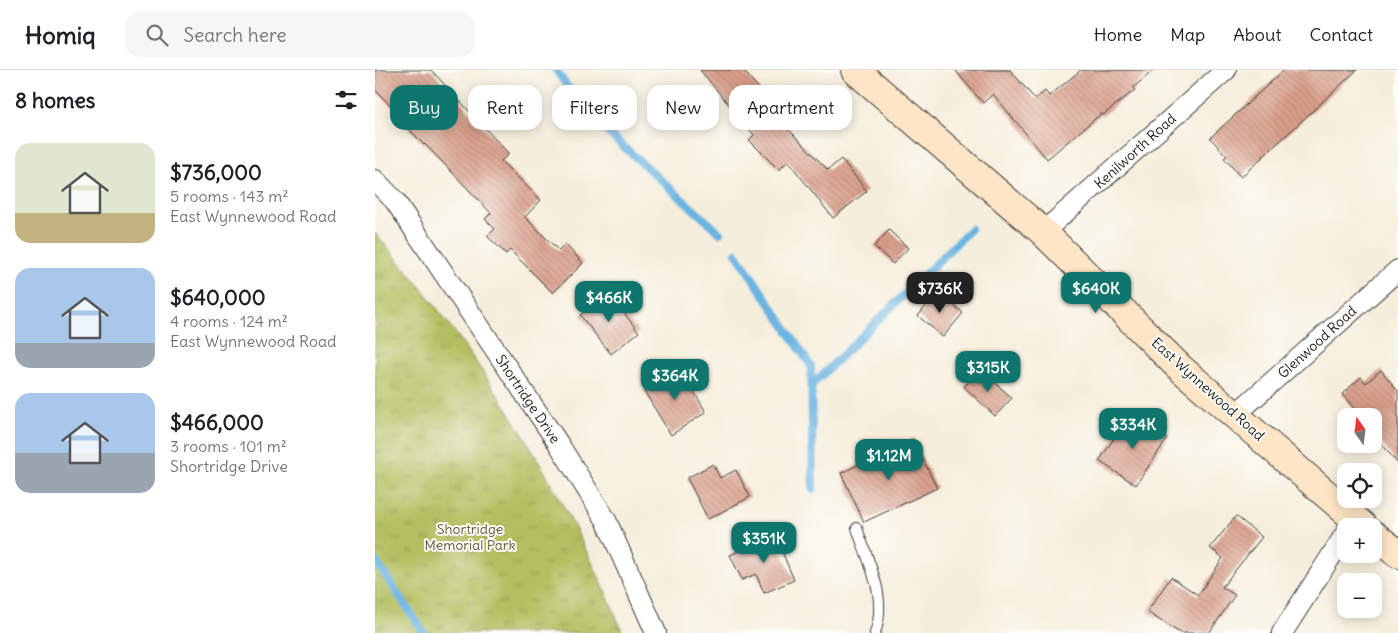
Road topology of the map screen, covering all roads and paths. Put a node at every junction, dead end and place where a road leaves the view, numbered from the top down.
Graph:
1 (1226, 70) edge
2 (866, 73) edge
3 (375, 180) edge
4 (1043, 232) junction
5 (1398, 270) edge
6 (1236, 414) junction
7 (1346, 518) edge
8 (857, 528) dead end
9 (1382, 544) edge
10 (1398, 554) edge
11 (1337, 556) edge
12 (656, 633) edge
13 (875, 633) edge
14 (1282, 633) edge

1 - 4 street, Kenilworth Road
2 - 4 street, East Wynnewood Road
3 - 12 street, Shortridge Drive
4 - 6 street, East Wynnewood Road
5 - 6 street, Glenwood Road
6 - 7 street, East Wynnewood Road
8 - 13 lane
9 - 10 street, East Wynnewood Road
11 - 14 street

